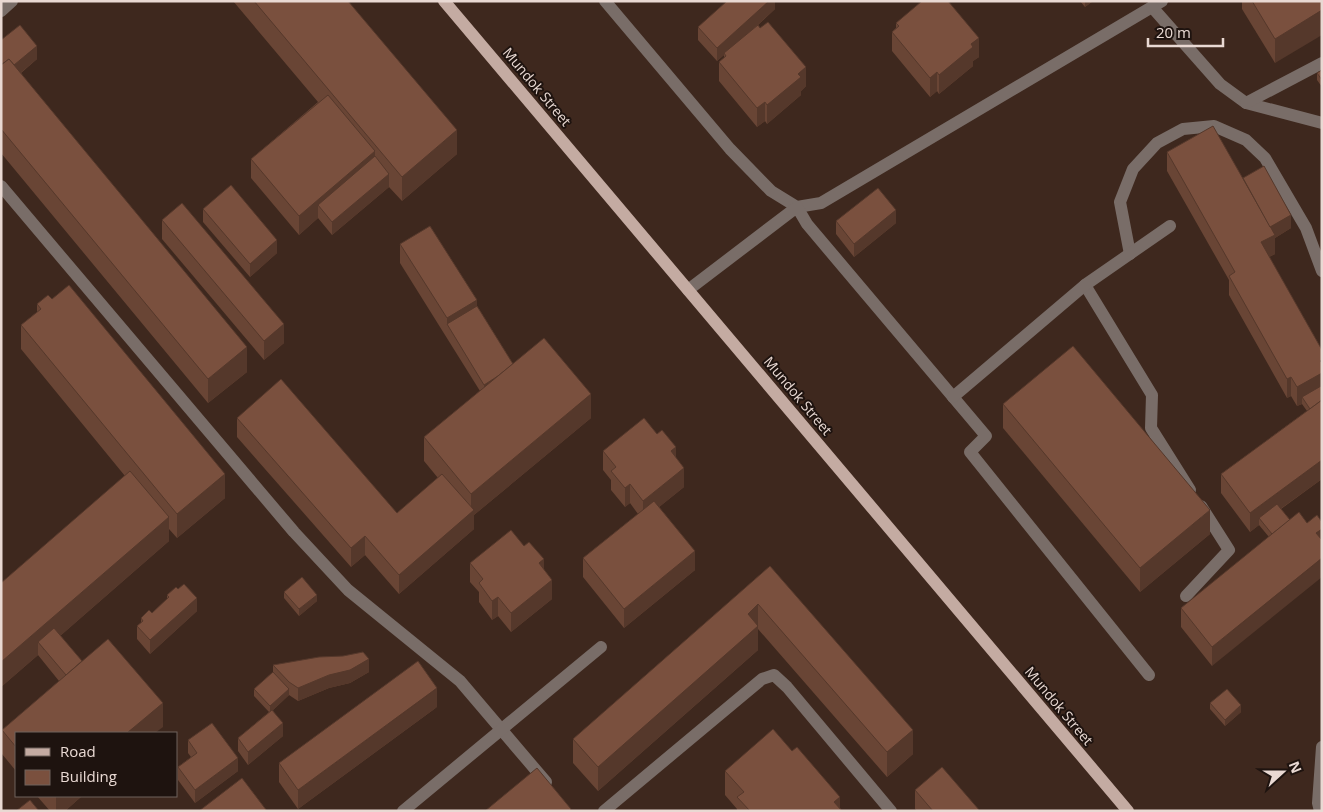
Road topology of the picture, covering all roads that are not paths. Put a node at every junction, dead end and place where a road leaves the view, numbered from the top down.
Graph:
1 (12, 1) edge
2 (444, 1) edge
3 (605, 1) edge
4 (1157, 4) edge
5 (1, 11) edge
6 (1322, 63) edge
7 (1246, 103) junction
8 (1322, 123) edge
9 (1, 186) edge
10 (797, 207) junction
11 (1170, 226) dead end
12 (1130, 254) junction
13 (1322, 271) edge
14 (1085, 285) junction
15 (688, 290) junction
16 (954, 397) junction
17 (1186, 596) dead end
18 (601, 647) dead end
19 (1148, 675) dead end
20 (501, 730) junction
21 (1322, 747) edge
22 (552, 789) edge
23 (402, 811) edge
24 (604, 811) edge
25 (890, 811) edge
26 (1128, 811) edge
27 (1320, 811) edge

1 - 5 street
2 - 15 main road, Mundok Street
3 - 10 street
4 - 7 street
4 - 10 street
6 - 7 street
7 - 8 street
9 - 20 street
10 - 15 street
10 - 16 street
11 - 12 street
12 - 13 street
12 - 14 street
14 - 16 street
14 - 17 street
15 - 26 main road, Mundok Street
16 - 19 street
18 - 20 street
20 - 22 street
20 - 23 street
21 - 27 street
24 - 25 street

